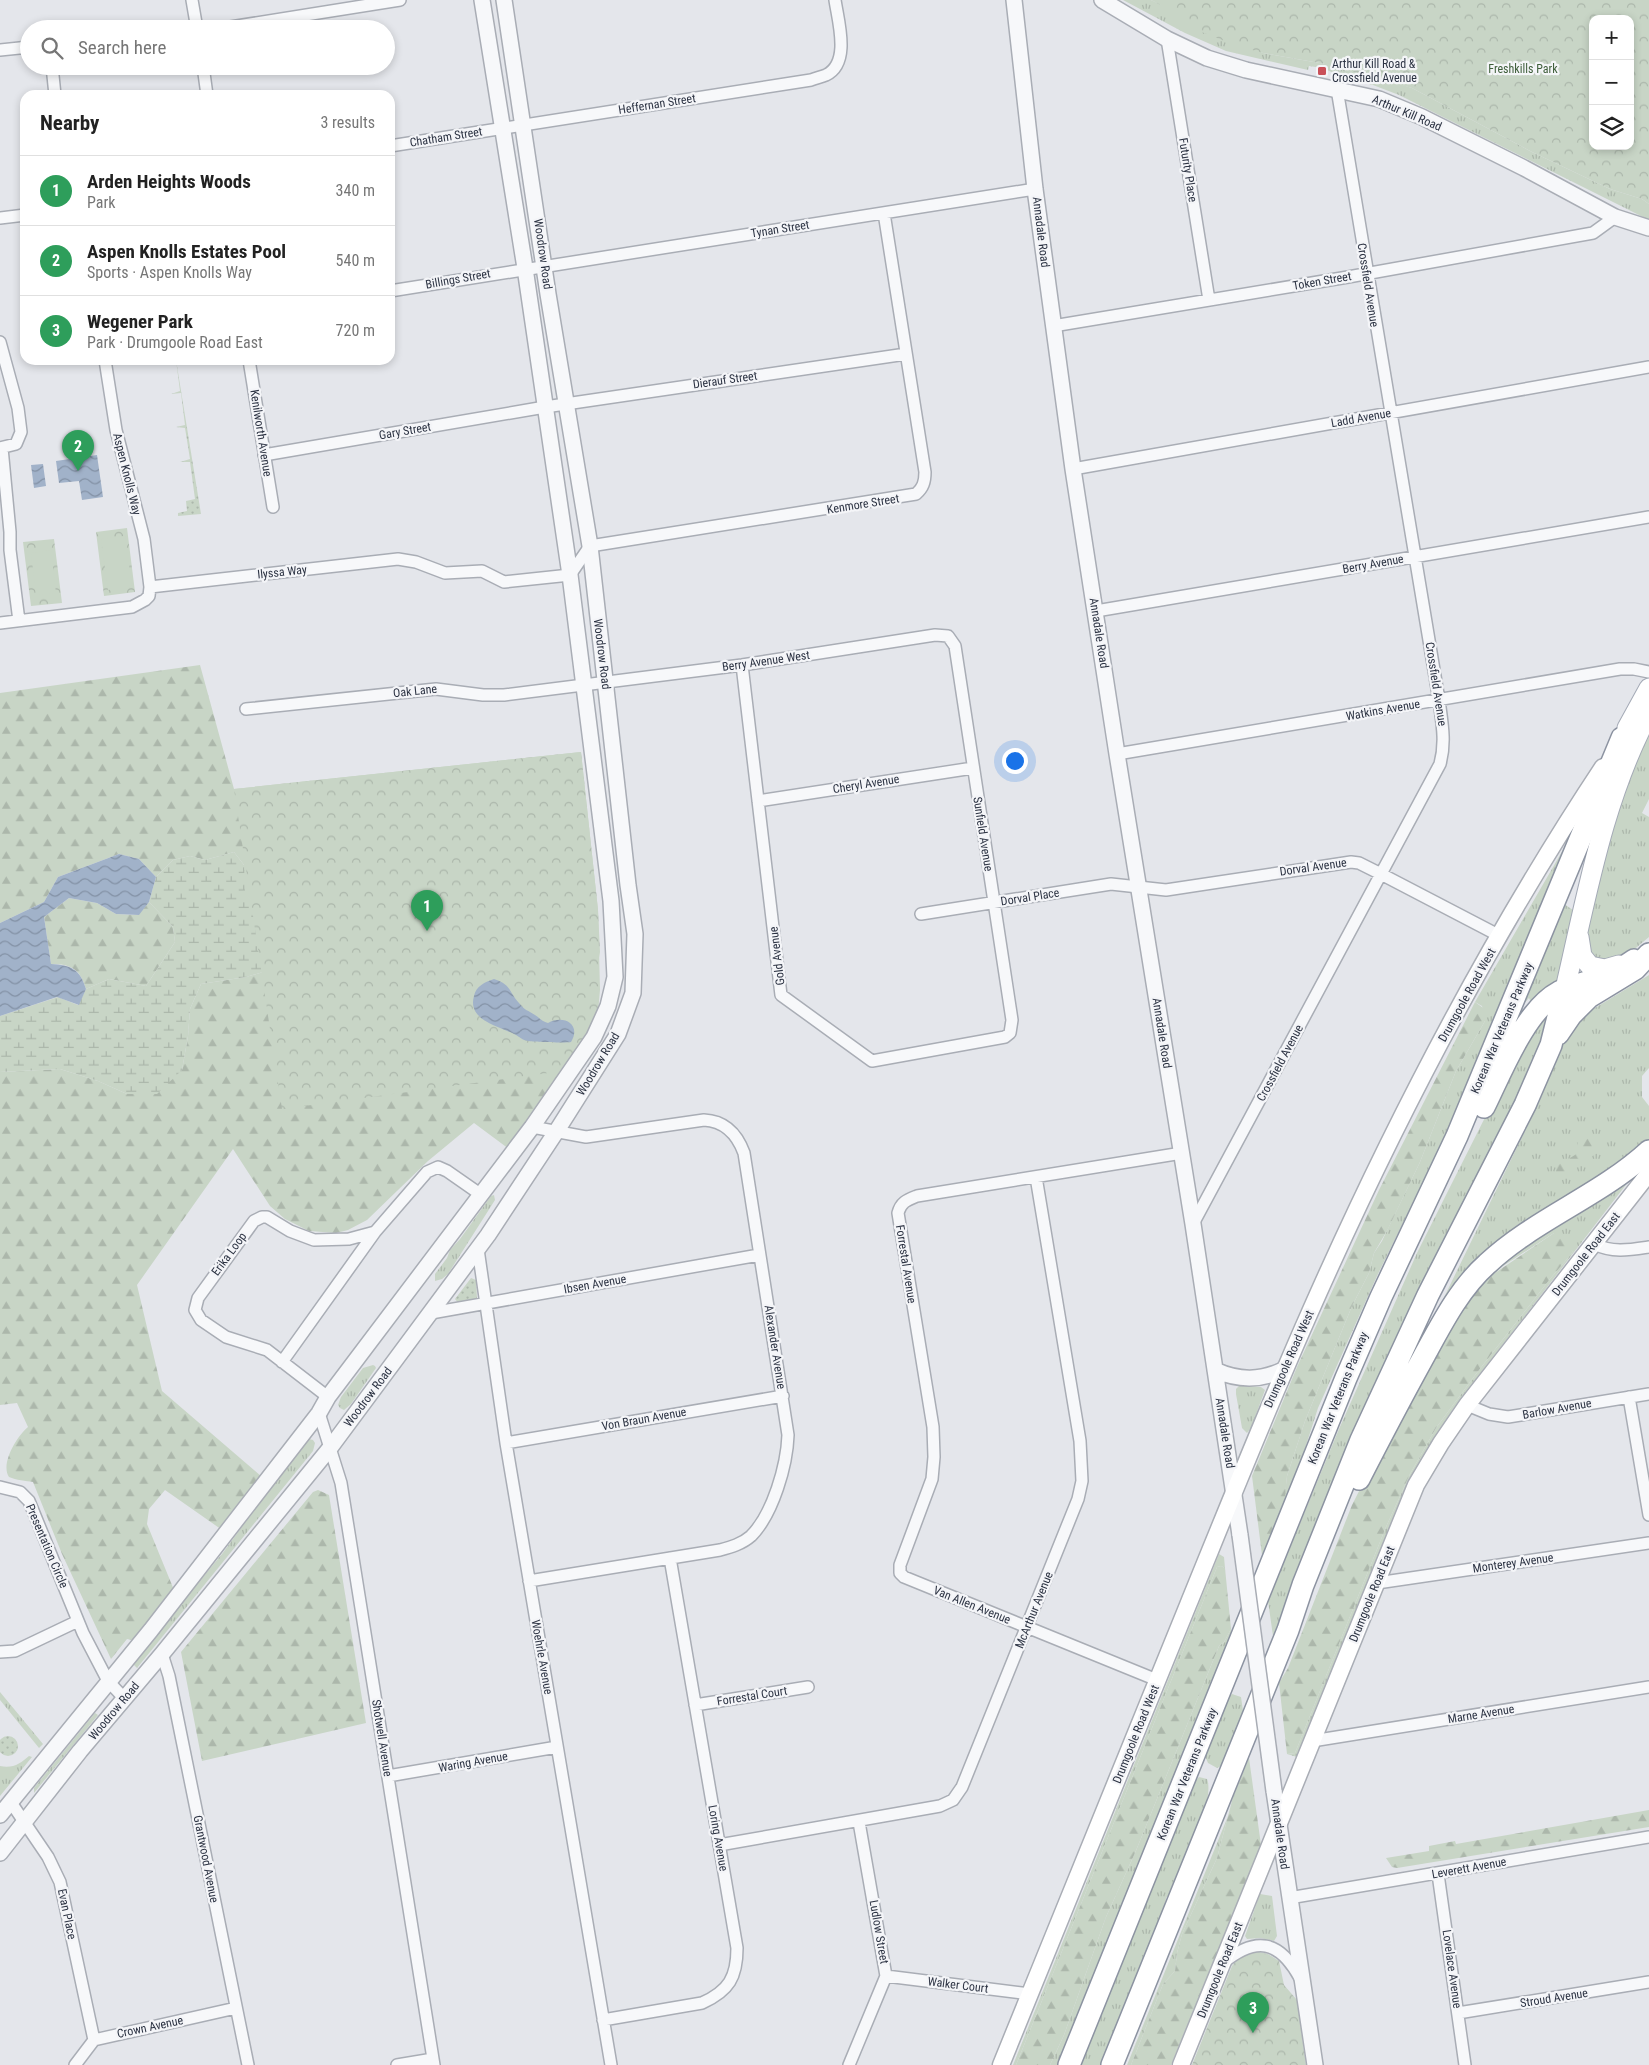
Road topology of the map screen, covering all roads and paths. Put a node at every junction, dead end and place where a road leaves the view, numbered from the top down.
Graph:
1 (192, 0) edge
2 (400, 0) edge
3 (482, 0) edge
4 (504, 0) edge
5 (835, 0) edge
6 (1014, 0) edge
7 (1102, 0) edge
8 (195, 20) edge
9 (274, 20) edge
10 (1167, 39) junction
11 (20, 48) edge
12 (0, 50) edge
13 (53, 75) edge
14 (204, 75) edge
15 (54, 90) edge
16 (206, 90) edge
17 (1337, 90) junction
18 (523, 125) junction
19 (502, 128) junction
20 (395, 145) edge
21 (1035, 189) junction
22 (884, 214) junction
23 (20, 216) edge
24 (0, 218) edge
25 (1615, 218) junction
26 (1649, 228) edge
27 (545, 265) junction
28 (525, 268) junction
29 (1366, 274) junction
30 (395, 290) edge
31 (1209, 300) junction
32 (1053, 326) junction
33 (0, 342) edge
34 (906, 354) junction
35 (106, 365) edge
36 (250, 365) edge
37 (1649, 367) edge
38 (566, 403) junction
39 (545, 406) junction
40 (1390, 413) junction
41 (1, 448) edge
42 (264, 455) junction
43 (1073, 469) junction
44 (273, 506) dead end
45 (1649, 517) edge
46 (590, 546) junction
47 (1414, 557) junction
48 (570, 575) junction
49 (150, 587) junction
50 (1096, 611) junction
51 (20, 621) junction
52 (0, 623) edge
53 (948, 636) joint
54 (742, 665) junction
55 (1649, 672) edge
56 (606, 683) junction
57 (584, 686) junction
58 (1649, 688) edge
59 (1439, 700) junction
60 (246, 709) dead end
61 (1649, 713) edge
62 (1622, 738) junction
63 (1117, 754) junction
64 (973, 768) junction
65 (758, 801) junction
66 (1382, 874) junction
67 (1139, 887) junction
68 (994, 903) junction
69 (921, 914) dead end
70 (1578, 934) junction
71 (1500, 936) junction
72 (1644, 955) edge
73 (1565, 989) junction
74 (1010, 1033) joint
75 (1551, 1045) junction
76 (532, 1127) junction
77 (556, 1132) junction
78 (1649, 1151) edge
79 (1182, 1153) junction
80 (1649, 1173) edge
81 (1036, 1177) junction
82 (480, 1194) junction
83 (1193, 1224) junction
84 (375, 1232) junction
85 (1594, 1244) junction
86 (1649, 1247) edge
87 (478, 1249) junction
88 (760, 1255) junction
89 (1400, 1255) junction
90 (487, 1303) junction
91 (431, 1313) junction
92 (282, 1362) junction
93 (1285, 1369) junction
94 (1215, 1370) junction
95 (1649, 1394) edge
96 (783, 1396) junction
97 (328, 1397) junction
98 (1629, 1397) junction
99 (1467, 1405) junction
100 (319, 1413) junction
101 (506, 1443) junction
102 (330, 1448) junction
103 (0, 1487) edge
104 (1234, 1492) junction
105 (1649, 1515) edge
106 (1649, 1543) edge
107 (670, 1558) junction
108 (900, 1573) joint
109 (529, 1581) junction
110 (1377, 1583) junction
111 (78, 1621) junction
112 (1028, 1628) junction
113 (1288, 1630) junction
114 (0, 1652) edge
115 (162, 1654) junction
116 (1157, 1680) junction
117 (108, 1681) junction
118 (808, 1687) dead end
119 (1649, 1687) edge
120 (124, 1698) junction
121 (695, 1705) junction
122 (1312, 1740) junction
123 (557, 1747) junction
124 (388, 1776) junction
125 (10, 1801) junction
126 (0, 1815) edge
127 (25, 1822) junction
128 (859, 1822) junction
129 (1279, 1823) junction
130 (1649, 1836) edge
131 (719, 1845) junction
132 (0, 1853) edge
133 (1438, 1874) junction
134 (1289, 1898) junction
135 (1222, 1964) junction
136 (886, 1976) junction
137 (1649, 1982) edge
138 (1304, 1984) junction
139 (1030, 1994) junction
140 (236, 2008) junction
141 (1458, 2013) junction
142 (603, 2020) junction
143 (94, 2040) junction
144 (433, 2062) edge
145 (75, 2065) edge
146 (248, 2065) edge
147 (397, 2065) edge
148 (611, 2065) edge
149 (849, 2065) edge
150 (1001, 2065) edge
151 (1070, 2065) edge
152 (1112, 2065) edge
153 (1181, 2065) edge
154 (1316, 2065) edge
155 (1465, 2065) edge

1 - 8 street
2 - 9 street
3 - 19 street, Woodrow Road
4 - 18 street, Woodrow Road
5 - 18 street, Heffernan Street
6 - 21 street, Annadale Road
7 - 10 street, Arthur Kill Road
10 - 17 street, Arthur Kill Road
10 - 31 street, Futurity Place
11 - 12 street
13 - 15 street
14 - 16 street
17 - 25 street, Arthur Kill Road
17 - 29 street, Crossfield Avenue
18 - 19 street, Heffernan Street
18 - 27 street, Woodrow Road
19 - 20 street, Chatham Street
19 - 28 street, Woodrow Road
21 - 22 street, Tynan Street
21 - 32 street, Annadale Road
22 - 27 street, Tynan Street
22 - 34 street, Kenmore Street
23 - 24 street
25 - 26 street, Arthur Kill Road
25 - 29 street, Token Street
27 - 28 street, Tynan Street
27 - 38 street, Woodrow Road
28 - 30 street, Billings Street
28 - 39 street, Woodrow Road
29 - 31 street, Token Street
29 - 40 street, Crossfield Avenue
31 - 32 street, Token Street
32 - 43 street, Annadale Road
33 - 41 street
34 - 38 street, Dierauf Street
34 - 46 street, Kenmore Street
35 - 49 street, Aspen Knolls Way
36 - 42 street, Kenilworth Avenue
37 - 40 street, Ladd Avenue
38 - 39 street, Dierauf Street
38 - 46 street, Woodrow Road
39 - 42 street, Gary Street
39 - 48 street, Woodrow Road
40 - 43 street, Ladd Avenue
40 - 47 street, Crossfield Avenue
41 - 51 street
42 - 44 street, Kenilworth Avenue
43 - 50 street, Annadale Road
45 - 47 street, Berry Avenue
46 - 48 street
46 - 56 street, Woodrow Road
47 - 50 street, Berry Avenue
47 - 59 street, Crossfield Avenue
48 - 49 street, Ilyssa Way
48 - 57 street, Woodrow Road
49 - 51 street
50 - 63 street, Annadale Road
51 - 52 street
53 - 54 street, Berry Avenue West
53 - 64 street, Sunfield Avenue
54 - 56 street, Berry Avenue West
54 - 65 street, Gold Avenue
55 - 59 street, Watkins Avenue
56 - 57 street, Berry Avenue West
56 - 77 street, Woodrow Road
57 - 60 street, Oak Lane
57 - 76 street, Woodrow Road
58 - 62 main road, Drumgoole Road West
59 - 63 street, Watkins Avenue
59 - 66 street, Crossfield Avenue
61 - 70 main road
62 - 71 main road, Drumgoole Road West
62 - 89 highway, Korean War Veterans Parkway
63 - 67 street, Annadale Road
64 - 65 street, Cheryl Avenue
64 - 68 street, Sunfield Avenue
65 - 74 street, Gold Avenue
66 - 67 street, Dorval Avenue
66 - 71 street, Dorval Avenue
66 - 83 street, Crossfield Avenue
67 - 68 street, Dorval Place
67 - 79 street, Annadale Road
68 - 69 street, Dorval Place
68 - 74 street, Sunfield Avenue
70 - 72 main road
70 - 73 main road
71 - 93 main road, Drumgoole Road West
72 - 73 highway
72 - 75 highway
73 - 75 highway
73 - 89 highway
75 - 113 highway
76 - 77 street, Alexander Avenue
76 - 82 street, Woodrow Road
77 - 87 street, Woodrow Road
77 - 88 street, Alexander Avenue
78 - 113 highway
79 - 81 street, Forrestal Avenue
79 - 83 street, Annadale Road
80 - 85 main road, Drumgoole Road East
81 - 108 street, Forrestal Avenue
81 - 112 street, McArthur Avenue
82 - 84 street
82 - 97 street, Woodrow Road
83 - 94 street, Annadale Road
84 - 92 street
84 - 92 street, Erika Loop
85 - 86 street
85 - 99 main road, Drumgoole Road East
87 - 90 street, Woehrle Avenue
87 - 91 street, Woodrow Road
88 - 90 street, Ibsen Avenue
88 - 96 street, Alexander Avenue
89 - 151 highway, Korean War Veterans Parkway
90 - 91 street, Ibsen Avenue
90 - 101 street, Woehrle Avenue
91 - 102 street, Woodrow Road
92 - 97 street, Erika Loop
93 - 94 street
93 - 104 main road, Drumgoole Road West
94 - 104 street, Annadale Road
95 - 98 street, Barlow Avenue
96 - 101 street, Von Braun Avenue
96 - 107 street, Alexander Avenue
97 - 100 street, Woodrow Road
98 - 99 street, Barlow Avenue
98 - 105 street
99 - 110 main road, Drumgoole Road East
100 - 102 street, Shotwell Avenue
100 - 117 street, Woodrow Road
101 - 109 street, Woehrle Avenue
102 - 115 street, Woodrow Road
102 - 124 street, Shotwell Avenue
103 - 111 street, Presentation Circle
104 - 116 main road, Drumgoole Road West
104 - 129 street, Annadale Road, bridge
106 - 110 street, Monterey Avenue
107 - 109 street, Alexander Avenue
107 - 121 street, Loring Avenue
108 - 112 street, Van Allen Avenue
109 - 123 street, Woehrle Avenue
110 - 122 main road, Drumgoole Road East
111 - 114 street
111 - 117 street, Presentation Circle
112 - 116 street, Van Allen Avenue
112 - 128 street, McArthur Avenue
113 - 152 highway
115 - 120 street, Woodrow Road
115 - 140 street, Grantwood Avenue
116 - 139 main road, Drumgoole Road West
117 - 120 street, Presentation Circle
117 - 125 street, Woodrow Road
118 - 121 street, Forrestal Court
119 - 122 street, Marne Avenue
120 - 127 street, Woodrow Road
121 - 131 street, Loring Avenue
122 - 129 main road, Drumgoole Road East
123 - 124 street, Waring Avenue
123 - 142 street, Woehrle Avenue
124 - 144 street, Shotwell Avenue
125 - 126 street, Woodrow Road
125 - 127 street, Evan Place
127 - 132 street, Woodrow Road
127 - 143 street, Evan Place
128 - 131 street, McArthur Avenue
128 - 136 street, Ludlow Street
129 - 134 street, Annadale Road
129 - 135 main road, Drumgoole Road East
130 - 133 street, Leverett Avenue
131 - 142 street, Loring Avenue
133 - 134 street, Leverett Avenue
133 - 141 street, Lovelace Avenue
134 - 138 street, Annadale Road
135 - 138 street
135 - 153 main road, Drumgoole Road East
136 - 139 street, Walker Court
136 - 149 street, Ludlow Street
137 - 141 street, Stroud Avenue
138 - 154 street, Annadale Road
139 - 150 main road, Drumgoole Road West
140 - 143 street, Crown Avenue
140 - 146 street, Grantwood Avenue
141 - 155 street, Lovelace Avenue
142 - 148 street, Woehrle Avenue
143 - 145 street
144 - 147 street

